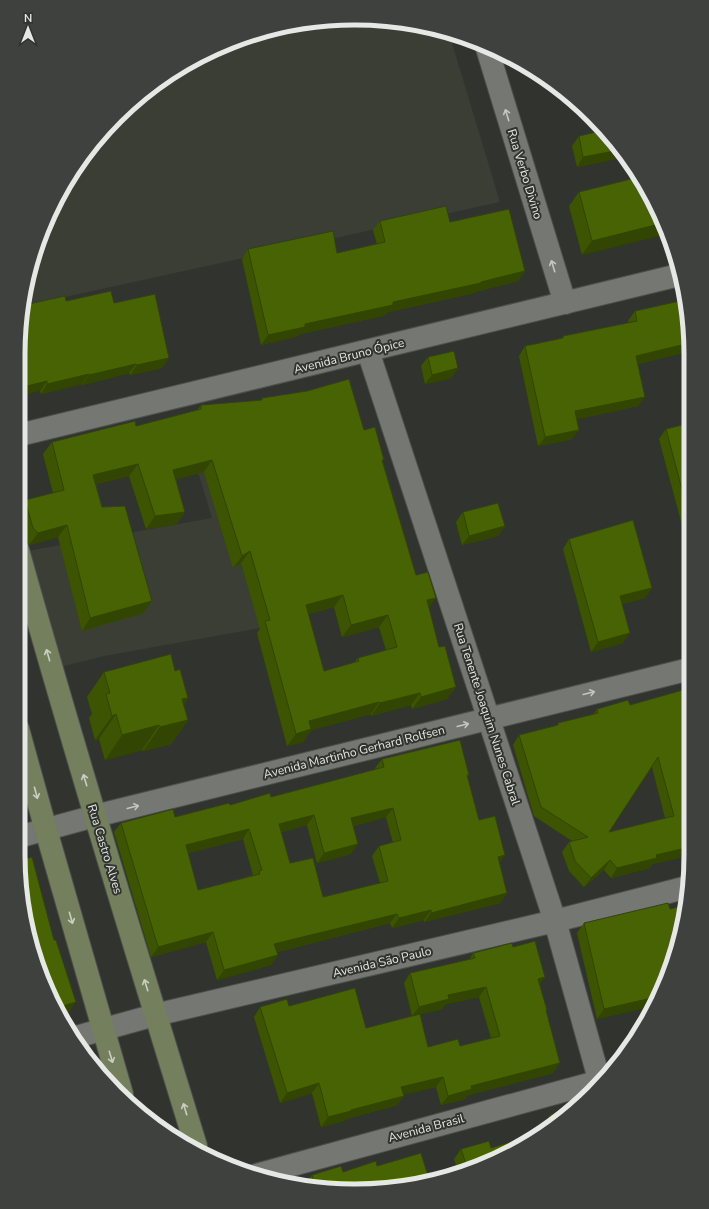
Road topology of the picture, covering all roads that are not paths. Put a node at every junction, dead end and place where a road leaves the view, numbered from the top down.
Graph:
1 (489, 54) edge
2 (675, 276) edge
3 (565, 303) junction
4 (368, 351) junction
5 (25, 434) edge
6 (25, 575) edge
7 (684, 670) edge
8 (488, 718) junction
9 (25, 754) edge
10 (95, 816) junction
11 (46, 830) junction
12 (25, 835) edge
13 (682, 889) edge
14 (555, 921) junction
15 (155, 1015) junction
16 (103, 1030) junction
17 (80, 1036) edge
18 (598, 1076) edge
19 (119, 1084) edge
20 (590, 1084) edge
21 (195, 1143) edge
22 (266, 1172) edge

3 -> 1 street, Rua Verbo Divino
2 - 3 street, Avenida Bruno Ópice
3 - 4 street, Avenida Bruno Ópice
4 - 5 street, Avenida Bruno Ópice
4 - 8 street, Rua Tenente Joaquim Nunes Cabral
10 -> 6 main road, Rua Castro Alves
8 -> 7 street, Avenida Martinho Gerhard Rolfsen
10 -> 8 street, Avenida Martinho Gerhard Rolfsen
8 - 14 street, Rua Tenente Joaquim Nunes Cabral
9 -> 11 main road
10 - 11 street, Avenida Martinho Gerhard Rolfsen
15 -> 10 main road, Rua Castro Alves
11 - 12 street, Avenida Martinho Gerhard Rolfsen
11 -> 16 main road
13 - 14 street, Avenida São Paulo
14 - 15 street, Avenida São Paulo
14 - 18 street, Rua Tenente Joaquim Nunes Cabral
15 - 16 street, Avenida São Paulo
21 -> 15 main road, Rua Castro Alves
16 - 17 street, Avenida São Paulo
16 -> 19 main road
20 - 22 street, Avenida Brasil

